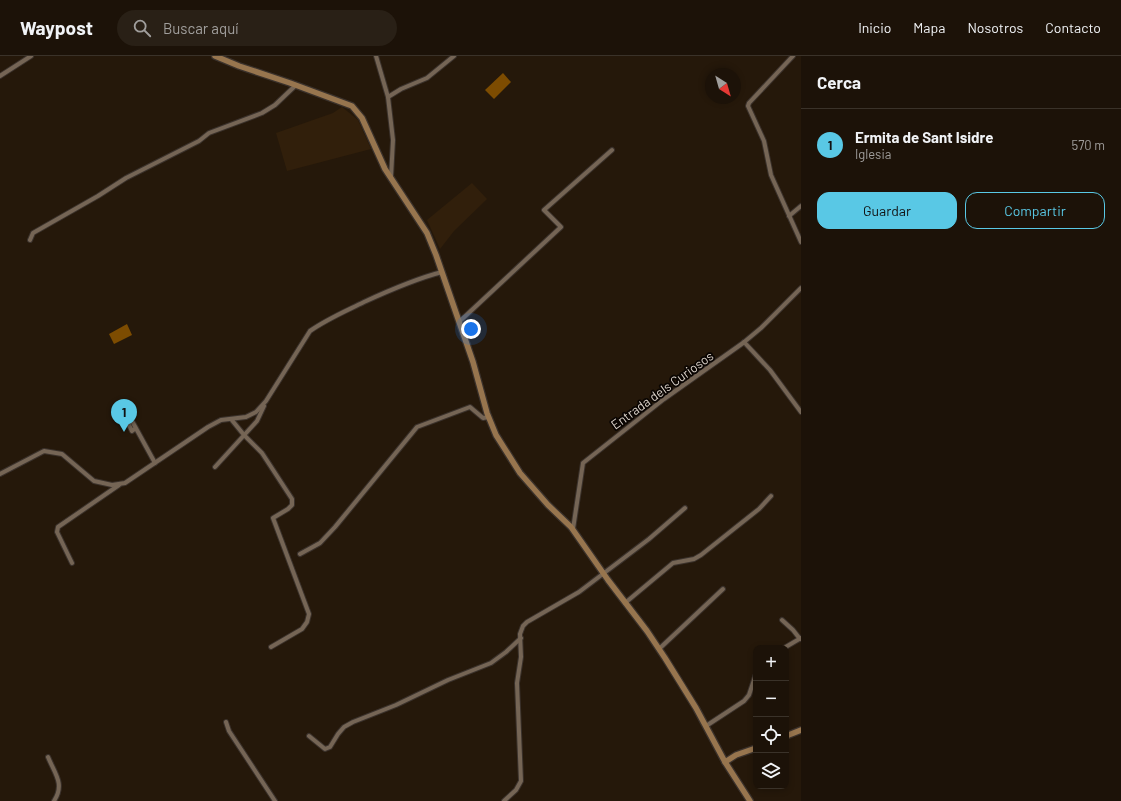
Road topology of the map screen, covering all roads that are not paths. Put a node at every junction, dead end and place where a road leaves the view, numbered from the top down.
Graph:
1 (31, 56) edge
2 (215, 56) edge
3 (376, 56) edge
4 (454, 56) edge
5 (793, 56) edge
6 (0, 76) edge
7 (296, 85) junction
8 (388, 97) junction
9 (612, 150) dead end
10 (391, 180) junction
11 (801, 206) edge
12 (789, 216) junction
13 (30, 240) dead end
14 (801, 242) edge
15 (442, 272) junction
16 (801, 288) edge
17 (459, 322) junction
18 (744, 342) junction
19 (266, 402) junction
20 (801, 412) edge
21 (489, 417) junction
22 (231, 419) junction
23 (136, 428) dead end
24 (244, 435) junction
25 (155, 463) junction
26 (215, 467) dead end
27 (0, 474) edge
28 (120, 484) junction
29 (771, 496) dead end
30 (685, 508) dead end
31 (572, 529) junction
32 (300, 554) dead end
33 (72, 563) dead end
34 (603, 572) junction
35 (723, 589) dead end
36 (625, 603) junction
37 (782, 620) dead end
38 (521, 638) junction
39 (800, 639) edge
40 (789, 645) edge
41 (271, 647) dead end
42 (659, 649) junction
43 (754, 681) edge
44 (226, 722) dead end
45 (706, 726) junction
46 (801, 730) edge
47 (789, 735) edge
48 (309, 736) dead end
49 (753, 749) edge
50 (48, 757) dead end
51 (725, 762) junction
52 (54, 801) edge
53 (274, 801) edge
54 (504, 801) edge
55 (750, 801) edge

1 - 6 street
2 - 7 main road
3 - 8 street
4 - 8 street
5 - 12 street
7 - 10 main road
7 - 13 street
8 - 10 street
9 - 17 street
10 - 15 main road
11 - 12 street
12 - 14 street
15 - 17 main road
15 - 19 street
16 - 18 street, Entrada dels Curiosos
17 - 21 main road
18 - 20 street
18 - 31 street, Entrada dels Curiosos
19 - 22 street
19 - 24 street
21 - 31 main road
21 - 32 street
22 - 24 street
22 - 25 street
23 - 25 street
24 - 26 street
24 - 41 street
25 - 28 street
27 - 28 street
28 - 33 street
29 - 36 street
30 - 34 street
31 - 34 main road
34 - 36 main road
34 - 38 street
35 - 42 street
36 - 42 main road
37 - 39 street
38 - 48 street
38 - 54 street
39 - 40 street
42 - 45 main road
43 - 45 street
44 - 53 street
45 - 51 main road
46 - 47 main road
49 - 51 main road
50 - 52 street
51 - 55 main road

